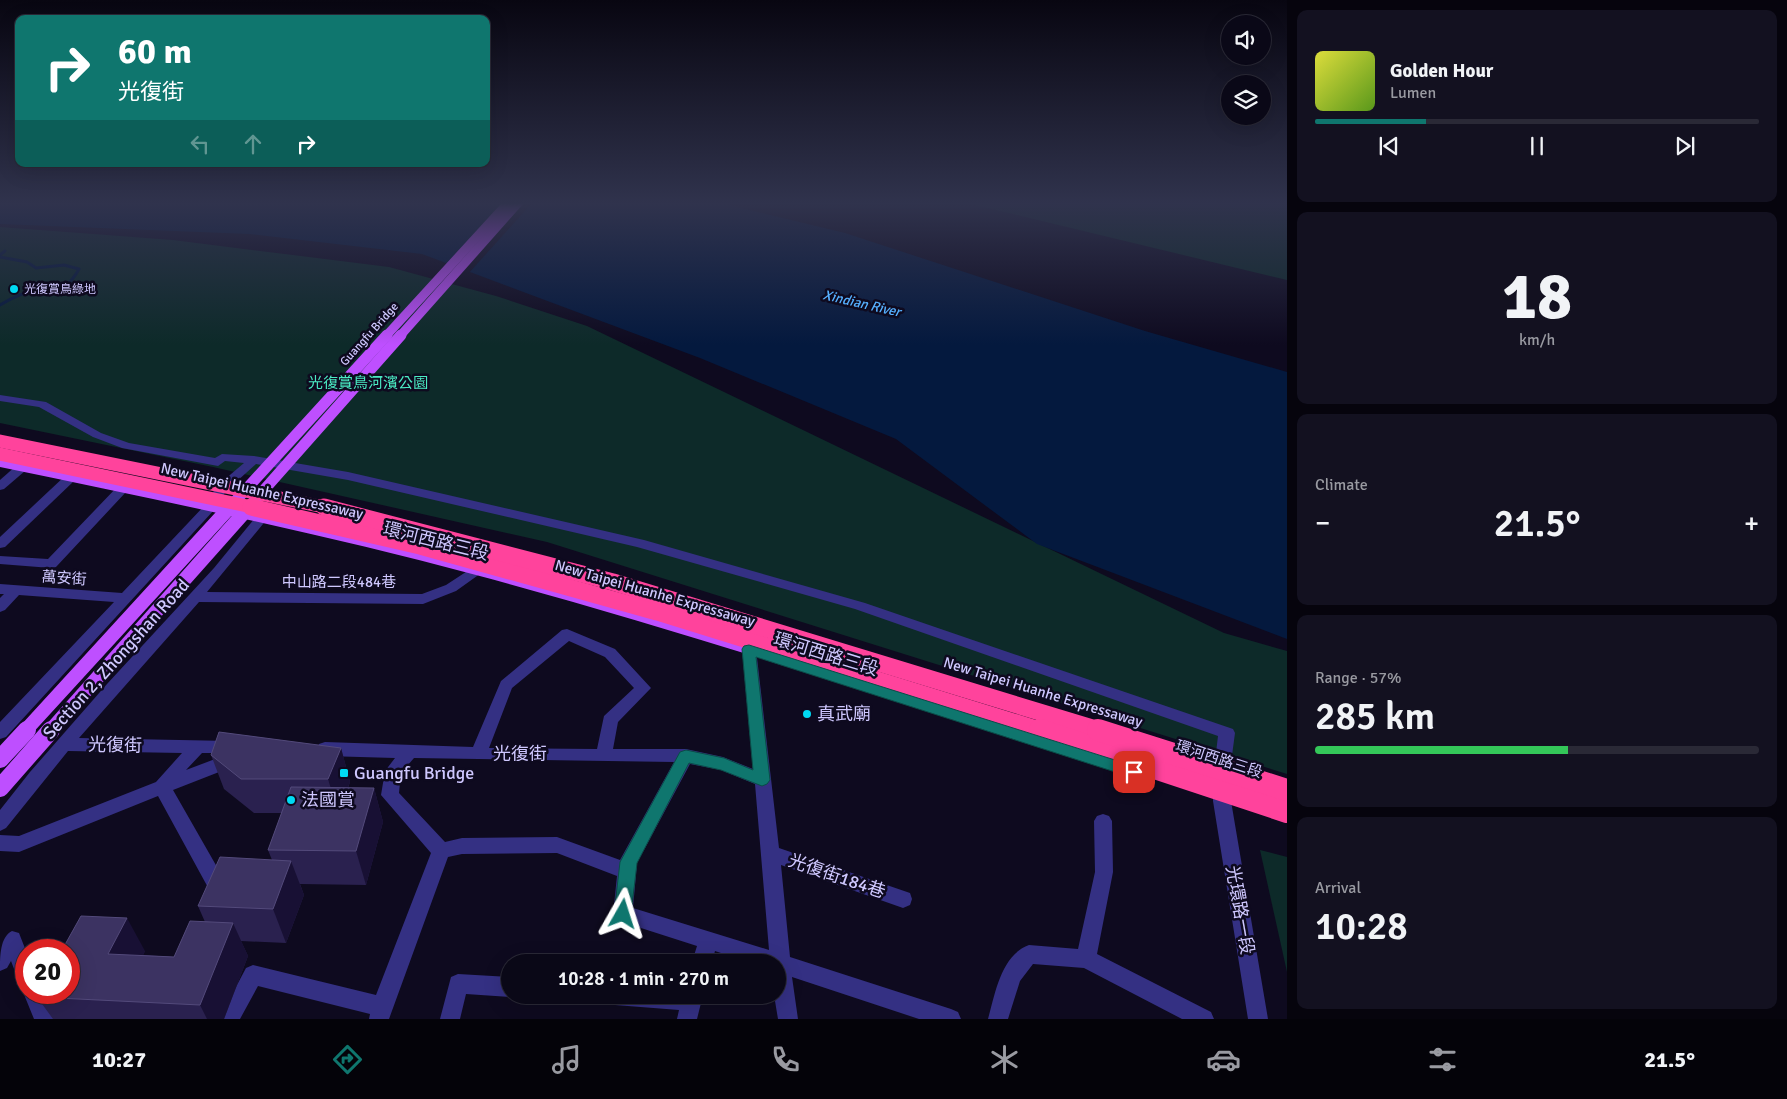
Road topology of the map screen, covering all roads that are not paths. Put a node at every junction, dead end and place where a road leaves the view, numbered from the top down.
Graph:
1 (464, 251) edge
2 (476, 251) edge
3 (0, 398) edge
4 (0, 442) edge
5 (0, 454) edge
6 (254, 460) junction
7 (0, 463) edge
8 (21, 468) junction
9 (70, 478) junction
10 (0, 486) edge
11 (122, 489) junction
12 (221, 489) junction
13 (277, 500) junction
14 (210, 507) junction
15 (260, 519) junction
16 (0, 544) edge
17 (0, 560) edge
18 (476, 570) junction
19 (0, 589) edge
20 (16, 590) junction
21 (195, 597) junction
22 (125, 598) junction
23 (0, 607) edge
24 (749, 649) junction
25 (0, 733) edge
26 (65, 744) junction
27 (197, 747) junction
28 (308, 749) edge
29 (411, 751) junction
30 (478, 754) junction
31 (604, 754) junction
32 (686, 756) junction
33 (0, 759) edge
34 (1221, 778) junction
35 (762, 780) junction
36 (162, 787) junction
37 (0, 788) edge
38 (1287, 790) edge
39 (1287, 799) edge
40 (1222, 801) junction
41 (1287, 812) edge
42 (1103, 820) dead end
43 (0, 823) edge
44 (1287, 823) edge
45 (0, 843) edge
46 (441, 852) junction
47 (770, 853) junction
48 (627, 871) junction
49 (218, 887) edge
50 (903, 899) dead end
51 (708, 940) junction
52 (15, 948) edge
53 (704, 954) edge
54 (752, 954) edge
55 (779, 954) edge
56 (1086, 958) junction
57 (0, 961) edge
58 (786, 965) edge
59 (501, 986) edge
60 (38, 1004) edge
61 (786, 1004) edge
62 (380, 1013) edge
63 (44, 1019) edge
64 (229, 1019) edge
65 (450, 1019) edge
66 (788, 1019) edge
67 (951, 1019) edge
68 (998, 1019) edge
69 (1204, 1019) edge
70 (1258, 1019) edge

1 - 33 main road, Guangfu Bridge, bridge
2 - 37 main road, Guangfu Bridge, bridge
3 - 6 street
4 - 12 main road
4 - 38 highway, New Taipei Huanhe Expressaway, bridge
5 - 41 highway, New Taipei Huanhe Expressaway, bridge
6 - 12 street, Section 2, Zhongshan Road
6 - 34 street, 光環路一段
7 - 8 main road, 環河西路三段
8 - 9 main road, 環河西路三段
8 - 10 street
9 - 11 main road, 環河西路三段
9 - 16 street
11 - 14 main road, 環河西路三段
11 - 17 street
12 - 13 street
12 - 14 street, Section 2, Zhongshan Road
13 - 15 street, Section 2, Zhongshan Road
13 - 34 main road, 環河西路三段
14 - 15 main road, 環河西路三段
14 - 22 street, Section 2, Zhongshan Road
15 - 18 main road, 環河西路三段
15 - 21 street, Section 2, Zhongshan Road
18 - 21 street, 中山路二段484巷
18 - 24 main road, 環河西路三段
19 - 20 street, 萬安街
20 - 22 street, 萬安街
20 - 23 street
21 - 26 street, Section 2, Zhongshan Road
22 - 25 street, Section 2, Zhongshan Road
24 - 35 street
24 - 40 main road, 環河西路三段
26 - 27 street, 光復街
26 - 43 street, Section 2, Zhongshan Road
27 - 36 street
27 - 36 street, 光復街
28 - 29 street, 光復街
29 - 30 street, 光復街
29 - 46 street
30 - 31 street, 光復街
30 - 31 street
31 - 32 street, 光復街
32 - 35 street, 光復街
32 - 48 street
34 - 39 main road, 環河西路三段
34 - 40 street, 光環路一段
35 - 47 street
36 - 45 street
36 - 49 street
40 - 44 main road, 環河西路三段
40 - 70 street, 光環路一段
42 - 56 street
46 - 48 street
46 - 62 street
47 - 50 street, 光復街184巷
47 - 55 street
48 - 51 street
51 - 53 street
51 - 54 street
52 - 57 street
56 - 68 street
56 - 69 street
58 - 67 street
59 - 65 street
60 - 63 street
61 - 66 street
62 - 64 street

